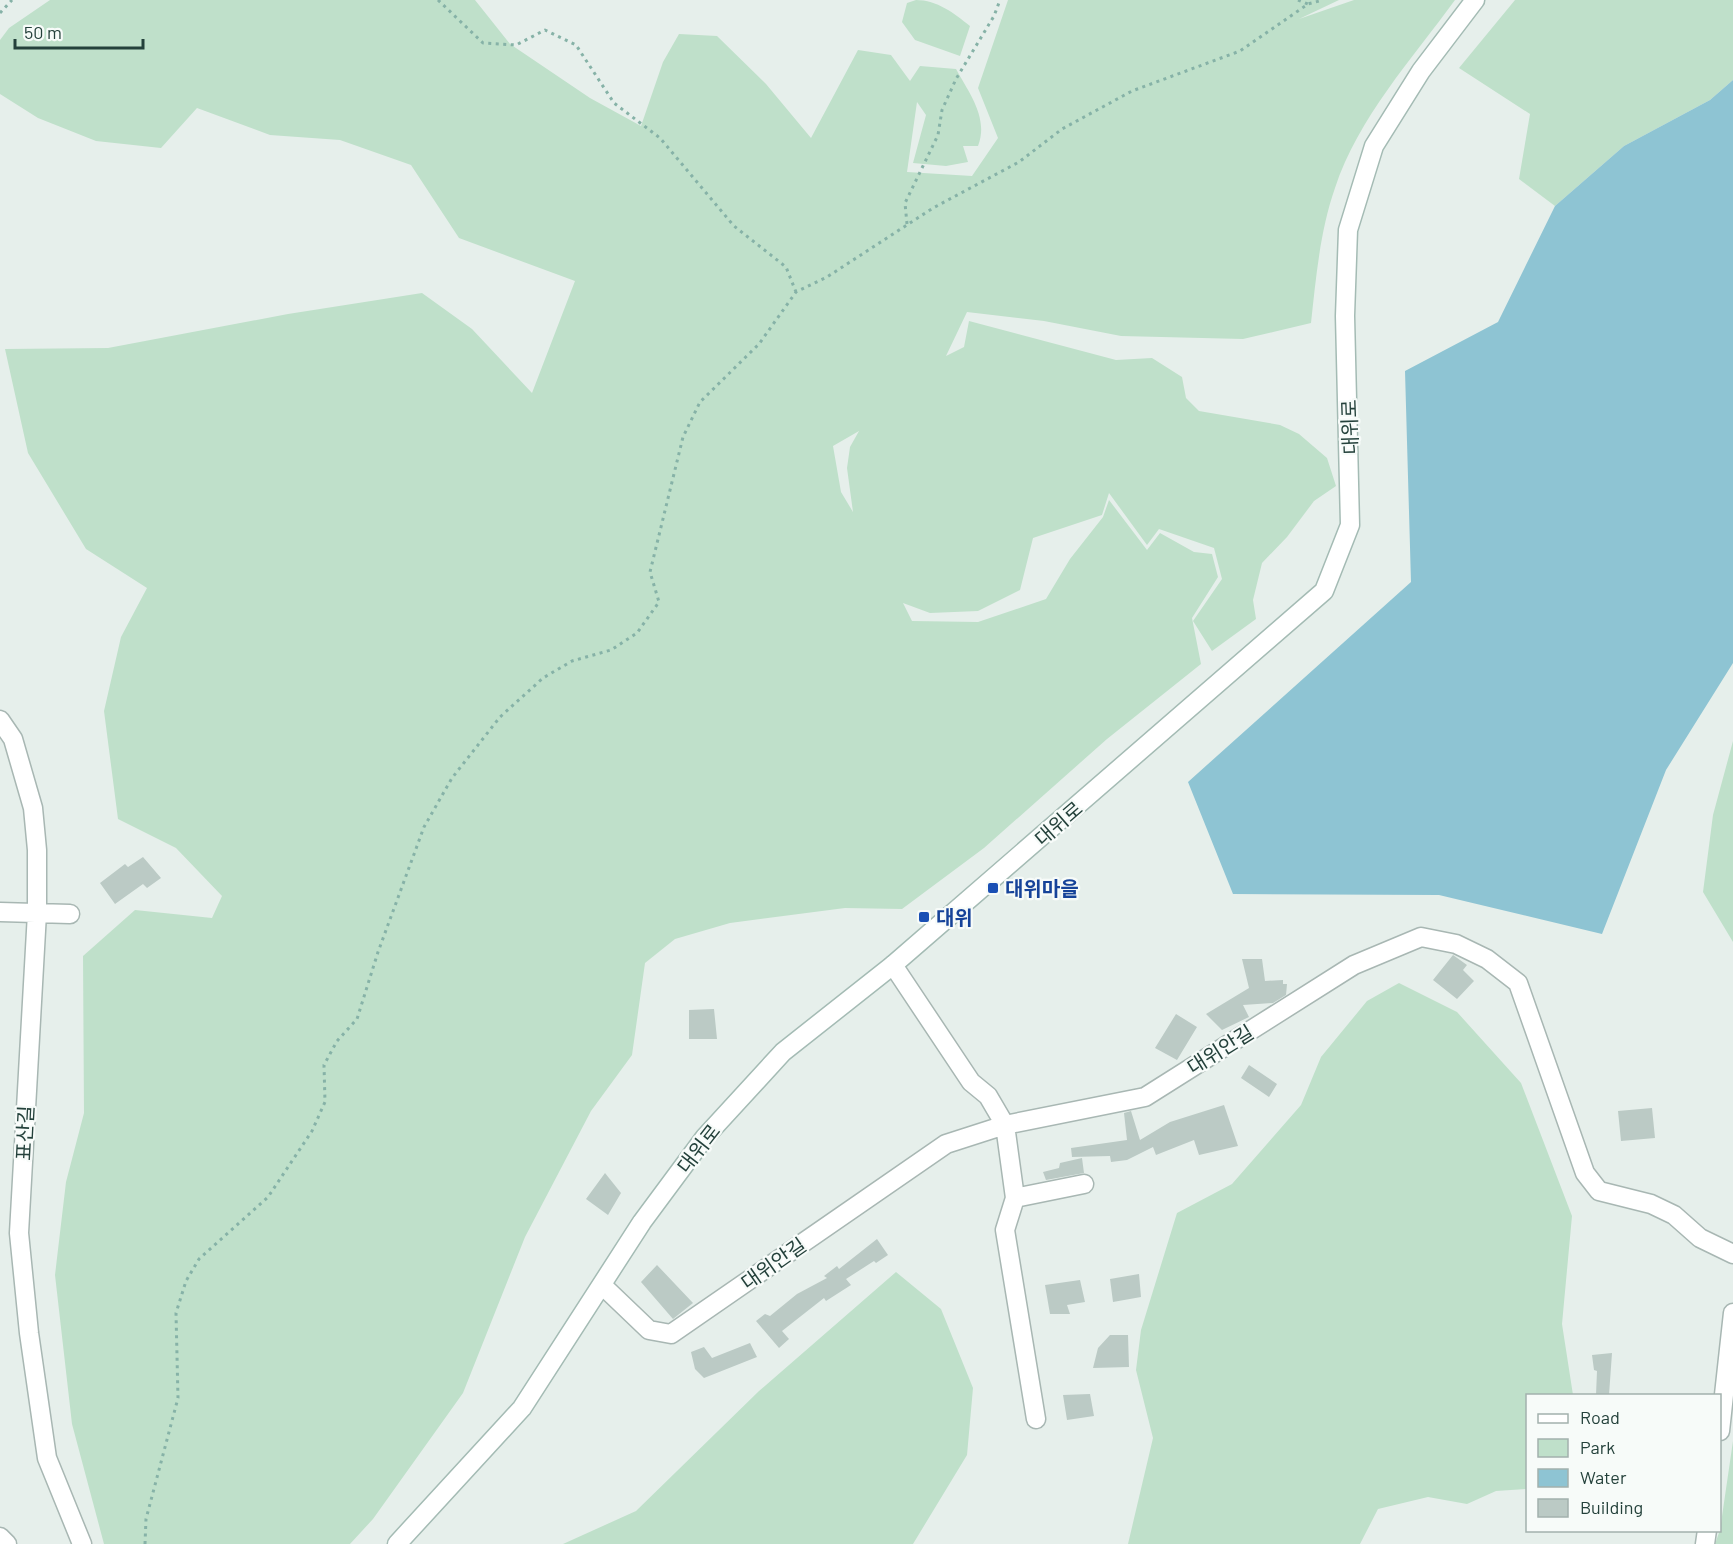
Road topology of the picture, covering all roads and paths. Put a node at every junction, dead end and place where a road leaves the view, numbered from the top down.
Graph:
1 (12, 0) edge
2 (438, 0) edge
3 (1000, 0) edge
4 (1298, 0) edge
5 (1323, 0) edge
6 (1475, 0) edge
7 (1308, 4) junction
8 (0, 13) edge
9 (907, 224) junction
10 (796, 292) junction
11 (0, 720) edge
12 (0, 912) edge
13 (37, 913) junction
14 (70, 914) dead end
15 (893, 965) junction
16 (1005, 1125) junction
17 (1084, 1184) dead end
18 (1015, 1198) junction
19 (1733, 1254) edge
20 (603, 1286) junction
21 (1733, 1313) edge
22 (1721, 1414) edge
23 (1036, 1419) dead end
24 (0, 1537) edge
25 (7, 1544) edge
26 (82, 1544) edge
27 (146, 1544) edge
28 (397, 1544) edge

1 - 8 path
2 - 10 path
3 - 9 path
4 - 7 path
5 - 7 path
6 - 15 street, 대위로
7 - 9 path
9 - 10 path
10 - 27 path
11 - 13 street, 표산길
12 - 13 street
13 - 14 street
13 - 26 street, 표산길
15 - 16 street
15 - 20 street, 대위로
16 - 18 street
16 - 19 street, 대위안길
16 - 20 street, 대위안길
17 - 18 street
18 - 23 street
20 - 28 street, 대위로
21 - 22 street
24 - 25 street

